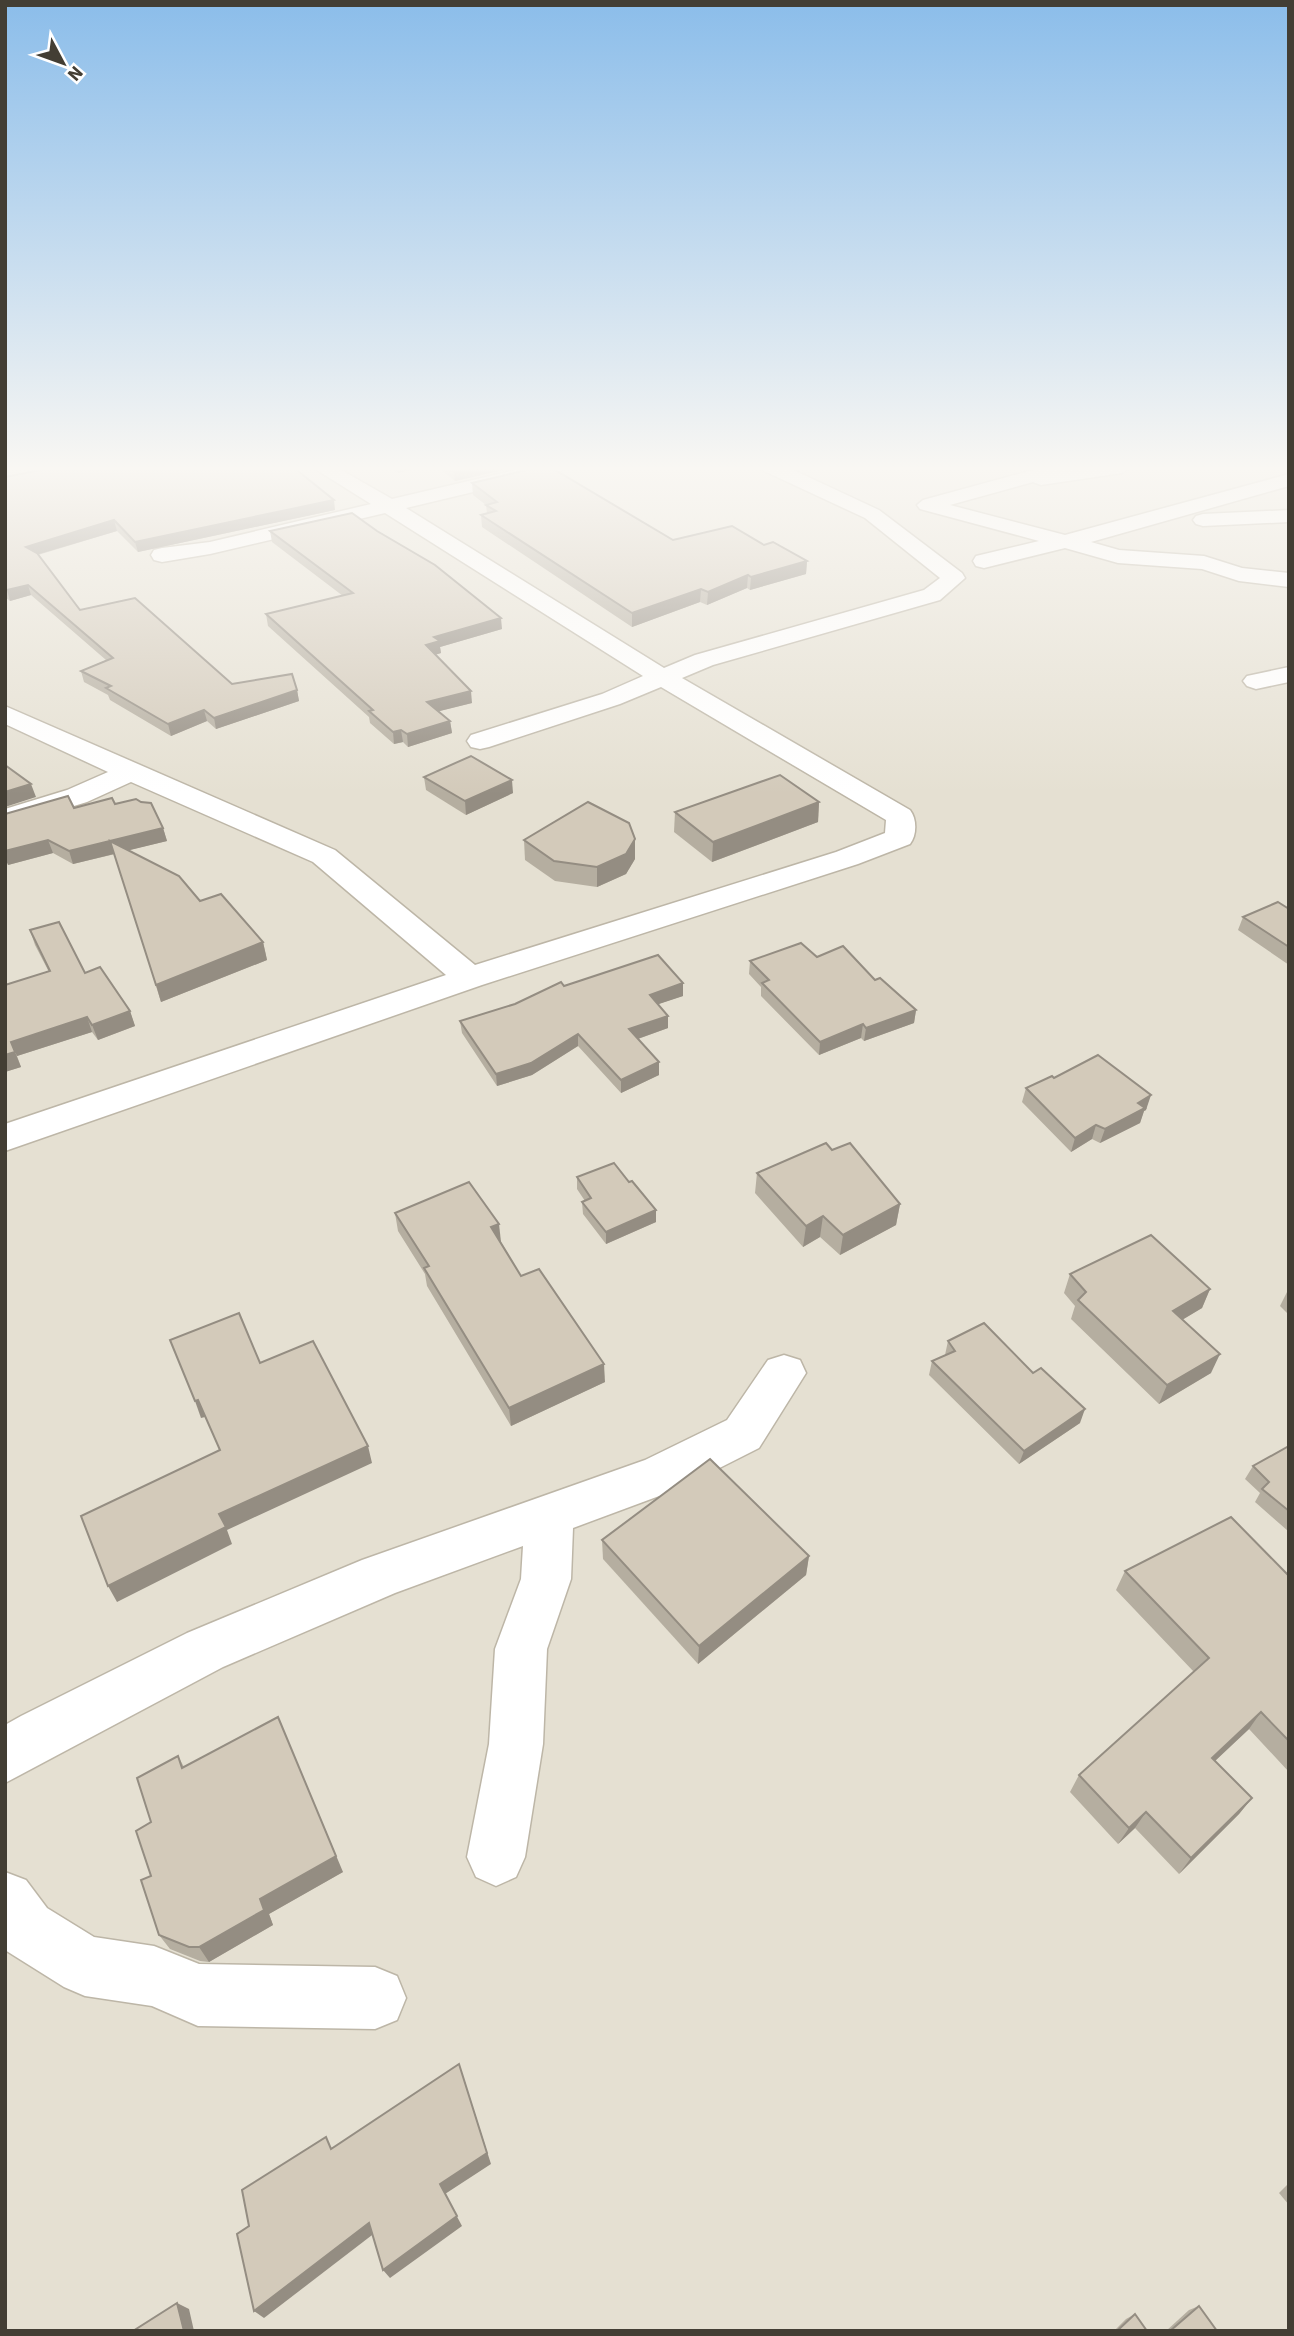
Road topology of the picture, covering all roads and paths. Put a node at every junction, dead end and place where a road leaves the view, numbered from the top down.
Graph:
1 (500, 576) edge
2 (951, 576) edge
3 (1255, 576) edge
4 (1289, 580) edge
5 (1289, 674) edge
6 (664, 679) junction
7 (1256, 681) dead end
8 (5, 714) edge
9 (480, 741) dead end
10 (131, 772) junction
11 (5, 818) edge
12 (470, 978) junction
13 (5, 1138) edge
14 (784, 1373) dead end
15 (549, 1514) junction
16 (5, 1756) edge
17 (496, 1857) dead end
18 (5, 1901) edge
19 (375, 1998) dead end

1 - 6 street
2 - 6 street
3 - 4 street
5 - 7 street
6 - 9 street
6 - 12 street
8 - 10 street
10 - 11 street
10 - 12 street
12 - 13 street
14 - 15 street
15 - 16 street
15 - 17 street
18 - 19 street

